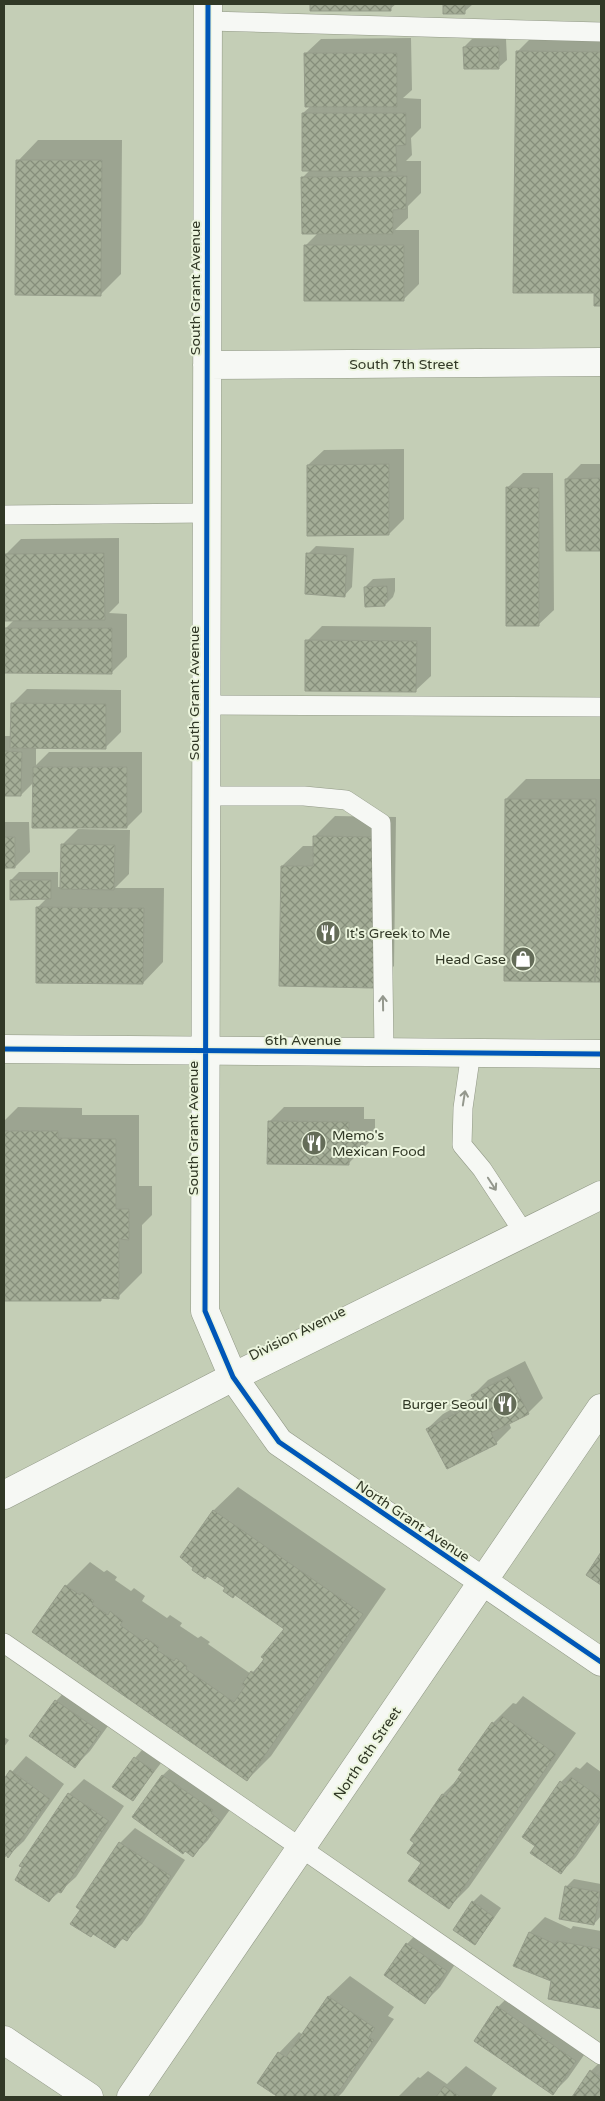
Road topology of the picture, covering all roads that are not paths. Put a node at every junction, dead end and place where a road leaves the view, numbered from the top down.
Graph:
1 (208, 12) edge
2 (601, 32) edge
3 (601, 362) edge
4 (206, 365) junction
5 (206, 513) junction
6 (4, 515) edge
7 (205, 705) junction
8 (601, 707) edge
9 (205, 796) junction
10 (4, 1049) edge
11 (204, 1050) junction
12 (384, 1052) junction
13 (471, 1052) junction
14 (601, 1054) edge
15 (601, 1195) edge
16 (524, 1233) junction
17 (233, 1377) junction
18 (601, 1408) edge
19 (4, 1495) edge
20 (484, 1583) junction
21 (4, 1643) edge
22 (601, 1662) edge
23 (302, 1848) junction
24 (4, 2040) edge
25 (601, 2055) edge
26 (89, 2097) edge
27 (131, 2097) edge

1 - 2 lane
1 - 4 street, South Grant Avenue
3 - 4 street, South 7th Street
4 - 5 street, South Grant Avenue
5 - 6 lane
5 - 7 street, South Grant Avenue
7 - 8 lane
7 - 9 street, South Grant Avenue
9 - 11 street, South Grant Avenue
12 -> 9 lane
10 - 11 street, 6th Avenue
11 - 12 street, 6th Avenue
11 - 17 street, South Grant Avenue
12 - 13 street, 6th Avenue
13 - 14 street, 6th Avenue
13 - 16 lane
15 - 16 street, Division Avenue
16 - 17 street, Division Avenue
17 - 19 street, Division Avenue
17 - 20 street, North Grant Avenue
18 - 20 street, North 6th Street
20 - 22 street, North Grant Avenue
20 - 23 street, North 6th Street
21 - 23 lane
23 - 25 lane
23 - 27 street, North 6th Street
24 - 26 street

